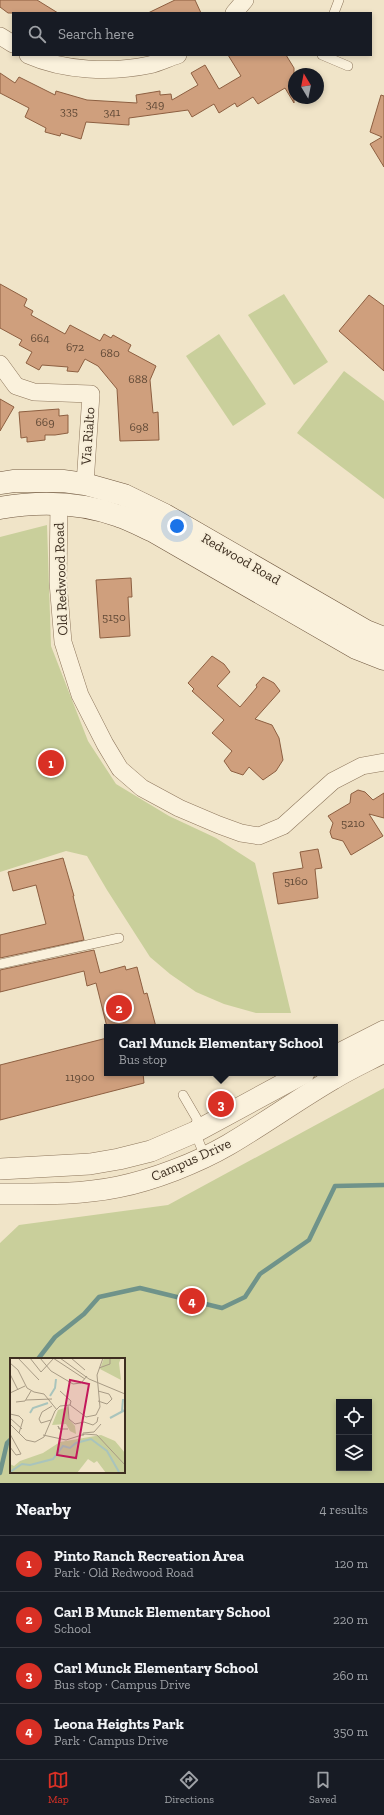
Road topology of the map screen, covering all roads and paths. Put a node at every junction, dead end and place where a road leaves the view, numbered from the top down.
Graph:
1 (245, 0) edge
2 (339, 0) edge
3 (235, 12) edge
4 (334, 12) edge
5 (0, 36) edge
6 (12, 43) edge
7 (32, 56) edge
8 (175, 56) edge
9 (324, 56) edge
10 (348, 66) dead end
11 (0, 364) edge
12 (0, 483) edge
13 (85, 484) junction
14 (59, 504) junction
15 (0, 508) edge
16 (384, 638) edge
17 (384, 659) edge
18 (384, 762) edge
19 (119, 938) dead end
20 (0, 964) edge
21 (384, 1031) edge
22 (384, 1052) edge
23 (338, 1054) edge
24 (338, 1075) edge
25 (298, 1076) edge
26 (337, 1076) edge
27 (183, 1095) dead end
28 (195, 1132) junction
29 (205, 1157) junction
30 (0, 1169) edge
31 (0, 1194) edge

1 - 3 street
2 - 4 lane
5 - 6 street
7 - 8 street
9 - 10 lane
11 - 13 street, Via Rialto
12 - 13 main road, Redwood Road
13 - 16 main road, Redwood Road
14 - 15 main road, Redwood Road
14 - 17 main road, Redwood Road
14 - 18 street, Old Redwood Road
19 - 20 lane
21 - 23 street
22 - 24 street, Campus Drive
25 - 28 street, Campus Drive
26 - 29 street, Campus Drive
27 - 28 lane
28 - 29 lane
28 - 30 street, Campus Drive
29 - 31 street, Campus Drive

